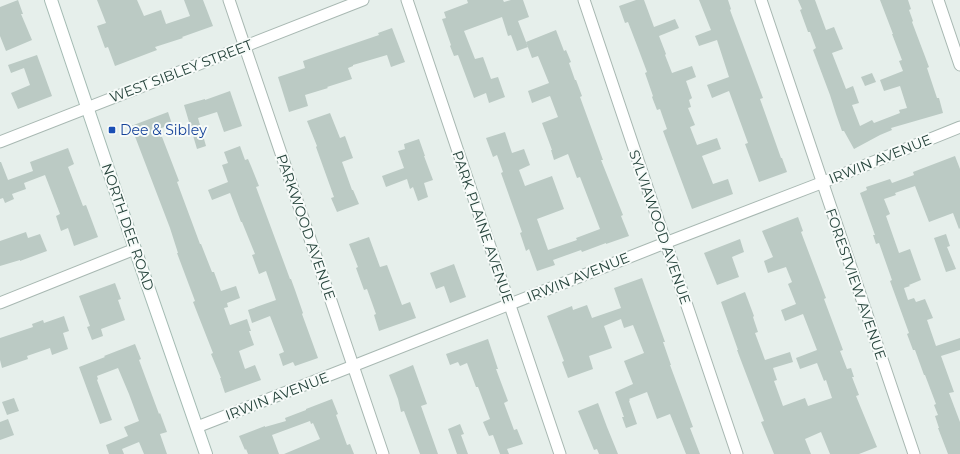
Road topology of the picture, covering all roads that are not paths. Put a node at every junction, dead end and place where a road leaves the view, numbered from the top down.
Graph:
1 (51, 0) edge
2 (229, 0) edge
3 (363, 0) edge
4 (406, 0) edge
5 (584, 0) edge
6 (761, 0) edge
7 (938, 0) edge
8 (245, 46) junction
9 (960, 66) edge
10 (88, 108) junction
11 (960, 127) edge
12 (0, 142) edge
13 (822, 183) junction
14 (665, 243) junction
15 (135, 249) junction
16 (0, 303) edge
17 (510, 304) junction
18 (353, 366) junction
19 (197, 427) junction
20 (206, 454) edge
21 (383, 454) edge
22 (560, 454) edge
23 (737, 454) edge
24 (914, 454) edge

1 - 10 main road, NORTH DEE ROAD
2 - 8 street, PARKWOOD AVENUE
3 - 8 street, WEST SIBLEY STREET
4 - 17 street, PARK PLAINE AVENUE
5 - 14 street, SYLVIAWOOD AVENUE
6 - 13 street, FORESTVIEW AVENUE
7 - 9 street
8 - 10 street, WEST SIBLEY STREET
8 - 18 street, PARKWOOD AVENUE
10 - 12 street, WEST SIBLEY STREET
10 - 15 main road, NORTH DEE ROAD
11 - 13 street, IRWIN AVENUE
13 - 14 street, IRWIN AVENUE
13 - 24 street, FORESTVIEW AVENUE
14 - 17 street, IRWIN AVENUE
14 - 23 street, SYLVIAWOOD AVENUE
15 - 16 street
15 - 19 main road, NORTH DEE ROAD
17 - 18 street, IRWIN AVENUE
17 - 22 street, PARK PLAINE AVENUE
18 - 19 street, IRWIN AVENUE
18 - 21 street, PARKWOOD AVENUE
19 - 20 main road, NORTH DEE ROAD

